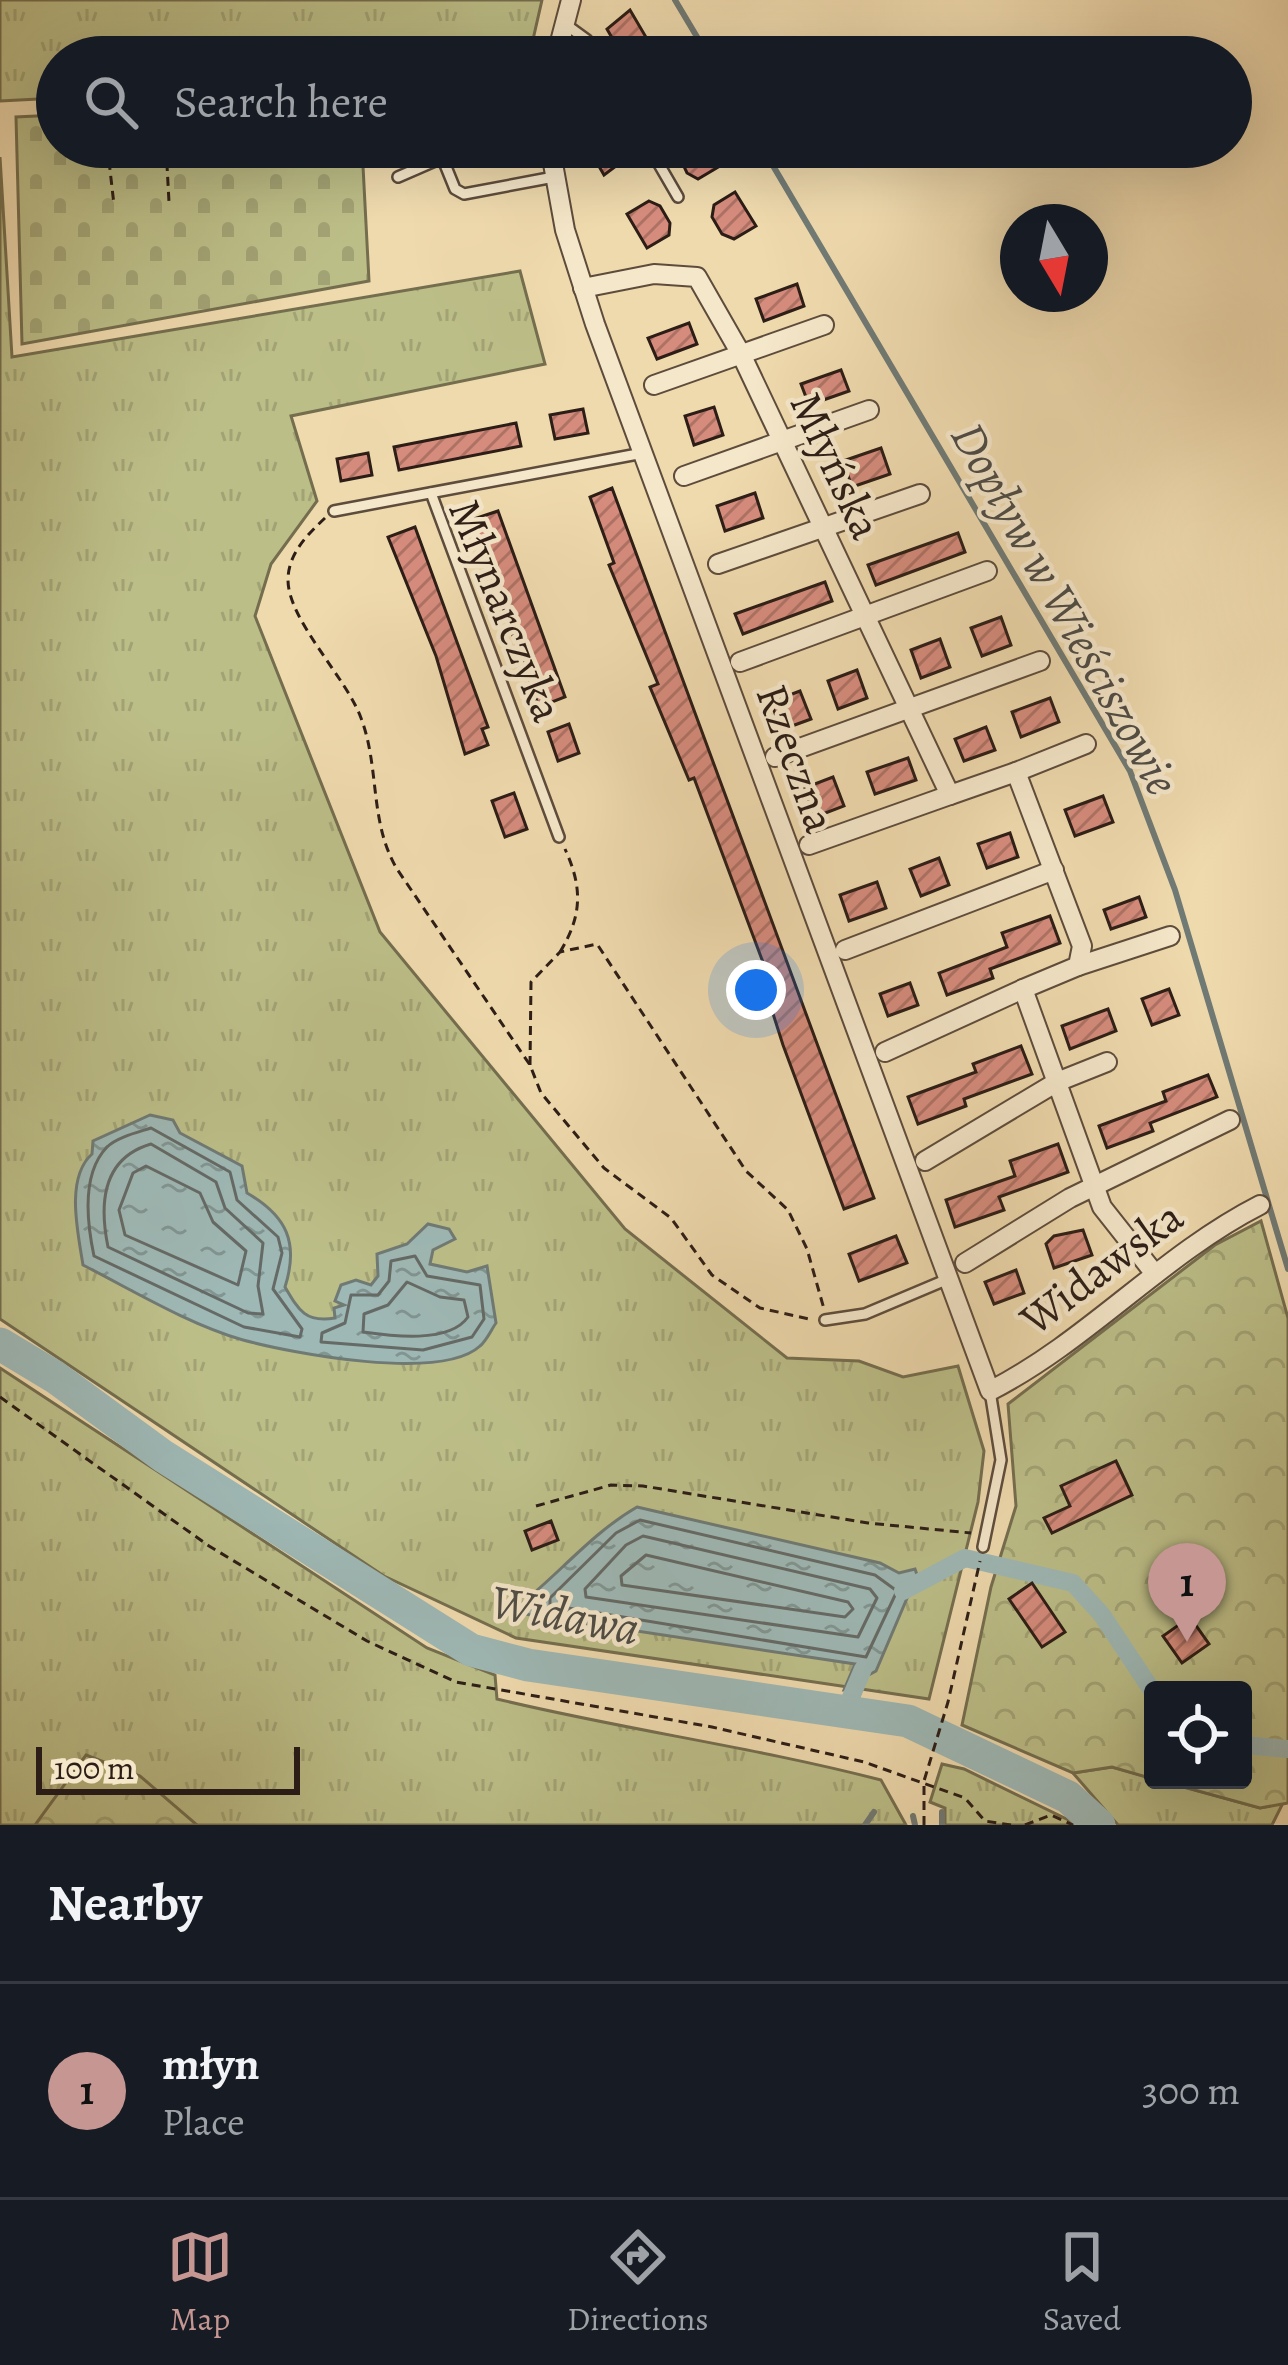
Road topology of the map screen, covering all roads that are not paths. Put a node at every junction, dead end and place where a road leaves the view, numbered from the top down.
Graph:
1 (571, 0) edge
2 (566, 24) junction
3 (562, 36) edge
4 (582, 36) edge
5 (418, 168) edge
6 (446, 168) edge
7 (553, 168) edge
8 (661, 168) edge
9 (398, 177) dead end
10 (554, 177) junction
11 (678, 196) dead end
12 (583, 288) junction
13 (824, 326) dead end
14 (741, 354) junction
15 (654, 385) dead end
16 (868, 410) dead end
17 (782, 441) junction
18 (643, 453) junction
19 (684, 476) dead end
20 (431, 493) junction
21 (920, 494) dead end
22 (334, 511) road end
23 (823, 527) junction
24 (718, 564) dead end
25 (987, 571) dead end
26 (865, 616) junction
27 (1040, 661) dead end
28 (740, 662) dead end
29 (909, 709) junction
30 (1086, 744) dead end
31 (775, 757) dead end
32 (1016, 772) junction
33 (950, 795) junction
34 (559, 837) road end
35 (809, 844) dead end
36 (1054, 870) junction
37 (1171, 936) dead end
38 (845, 950) dead end
39 (1078, 966) junction
40 (1023, 989) junction
41 (885, 1052) dead end
42 (1107, 1061) dead end
43 (1058, 1082) junction
44 (1230, 1120) dead end
45 (925, 1161) dead end
46 (1094, 1187) junction
47 (1260, 1205) dead end
48 (965, 1263) dead end
49 (1155, 1274) junction
50 (948, 1279) junction
51 (825, 1320) road end
52 (990, 1391) junction
53 (984, 1541) road end

1 - 2 street
2 - 3 street
2 - 4 lane
5 - 9 lane
6 - 10 lane
7 - 10 street, Rzeczna
8 - 11 lane
10 - 12 street, Rzeczna
12 - 14 street, Młyńska
12 - 18 street, Rzeczna
13 - 14 street
14 - 15 street
14 - 17 street, Młyńska
16 - 17 street
17 - 19 street
17 - 23 street, Młyńska
18 - 20 lane
18 - 50 street, Rzeczna
20 - 22 lane, Młynarczyka
20 - 34 lane, Młynarczyka
21 - 23 street
23 - 24 street
23 - 26 street, Młyńska
25 - 26 street
26 - 28 street
26 - 29 street, Młyńska
27 - 29 street
29 - 31 street
29 - 33 street, Młyńska
30 - 32 street
32 - 33 street
32 - 36 street
33 - 35 street
36 - 38 street
36 - 39 street
37 - 39 street
39 - 40 street
40 - 41 street
40 - 43 street
42 - 43 street
43 - 45 street
43 - 46 street
44 - 46 street
46 - 48 street
46 - 49 street
47 - 49 street, Widawska
49 - 52 street, Widawska
50 - 51 lane
50 - 52 street, Rzeczna
52 - 53 lane

